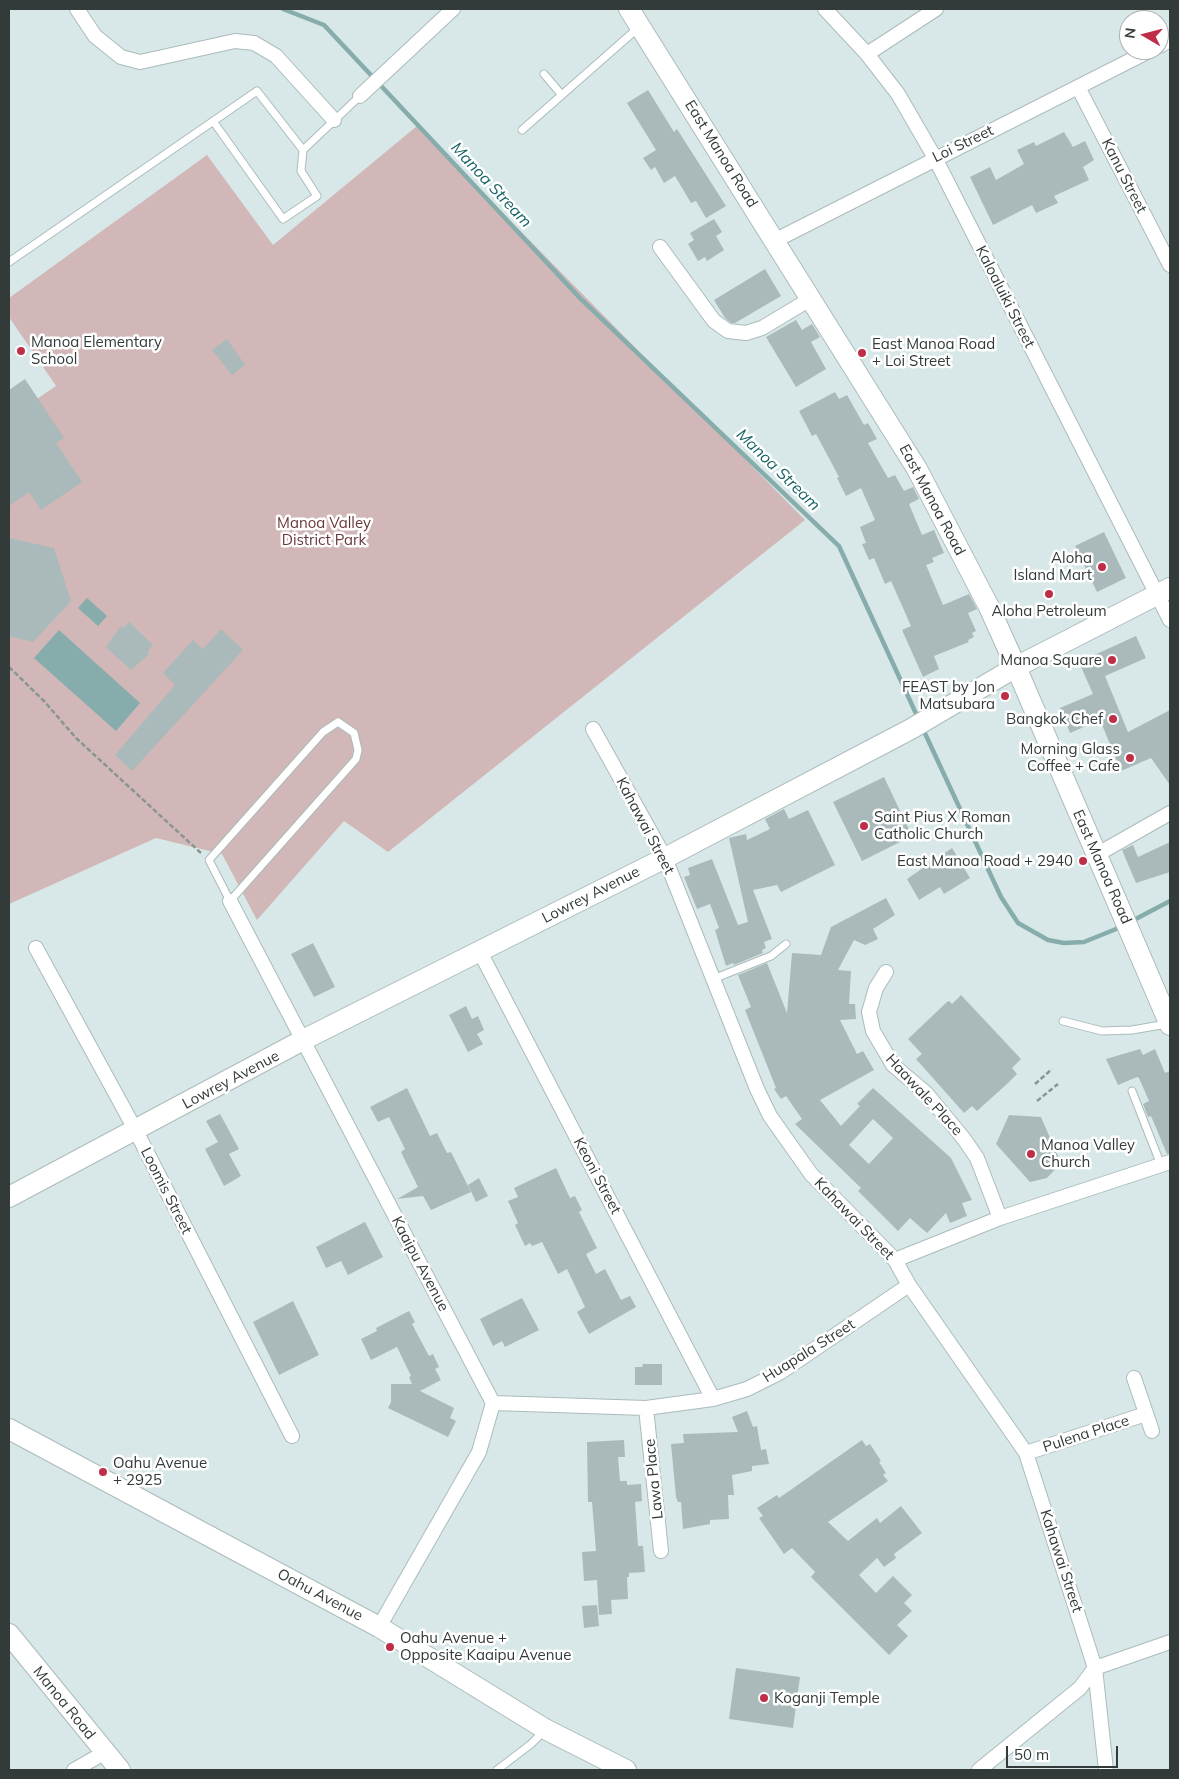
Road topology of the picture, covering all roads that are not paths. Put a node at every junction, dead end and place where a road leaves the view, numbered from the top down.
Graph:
1 (77, 9) edge
2 (453, 9) edge
3 (629, 9) edge
4 (825, 9) edge
5 (936, 9) edge
6 (640, 26) junction
7 (867, 54) junction
8 (1131, 60) edge
9 (544, 74) dead end
10 (1078, 87) junction
11 (561, 94) junction
12 (360, 96) joint
13 (334, 120) junction
14 (213, 122) junction
15 (522, 130) dead end
16 (303, 150) junction
17 (935, 158) junction
18 (776, 240) junction
19 (660, 247) dead end
20 (9, 262) edge
21 (1170, 264) edge
22 (812, 298) junction
23 (1164, 592) edge
24 (1170, 620) edge
25 (1016, 667) junction
26 (593, 729) dead end
27 (1170, 814) edge
28 (1096, 855) junction
29 (665, 858) junction
30 (230, 901) junction
31 (786, 944) dead end
32 (36, 948) dead end
33 (480, 952) junction
34 (886, 972) dead end
35 (712, 979) junction
36 (1063, 1021) dead end
37 (1170, 1024) edge
38 (303, 1040) junction
39 (1132, 1091) dead end
40 (136, 1131) junction
41 (1166, 1164) edge
42 (9, 1197) edge
43 (1000, 1218) junction
44 (895, 1260) junction
45 (909, 1285) junction
46 (1134, 1378) dead end
47 (713, 1399) junction
48 (493, 1404) junction
49 (646, 1408) junction
50 (1146, 1414) junction
51 (9, 1429) edge
52 (1152, 1431) dead end
53 (292, 1436) dead end
54 (1026, 1453) junction
55 (661, 1550) dead end
56 (379, 1627) junction
57 (9, 1634) edge
58 (1170, 1642) edge
59 (1095, 1668) junction
60 (545, 1729) junction
61 (104, 1753) junction
62 (74, 1770) edge
63 (120, 1770) edge
64 (497, 1770) edge
65 (626, 1770) edge
66 (979, 1770) edge
67 (1106, 1770) edge

1 - 13 street
2 - 12 street
3 - 6 street, East Manoa Road
4 - 7 street, Kaloaluiki Street
5 - 7 street
6 - 11 lane
6 - 18 street, East Manoa Road
7 - 17 street, Kaloaluiki Street
8 - 10 street, Loi Street
9 - 11 lane
10 - 17 street, Loi Street
10 - 21 street, Kanu Street
11 - 15 lane
12 - 13 lane
13 - 16 lane
14 - 16 lane
14 - 16 lane
14 - 20 lane
17 - 18 street, Loi Street
17 - 23 street, Kaloaluiki Street
18 - 22 street, East Manoa Road
19 - 22 street
22 - 25 street, East Manoa Road
23 - 24 street, Kaloaluiki Street
23 - 25 street, Lowrey Avenue
25 - 28 street, East Manoa Road
25 - 29 street, Lowrey Avenue
26 - 29 street, Kahawai Street
27 - 28 street
28 - 37 street, East Manoa Road
29 - 33 street, Lowrey Avenue
29 - 35 street, Kahawai Street
30 - 30 lane
30 - 38 street, Kaaipu Avenue
31 - 35 lane
32 - 40 street, Loomis Street
33 - 38 street, Lowrey Avenue
33 - 47 street, Keoni Street
34 - 43 street, Haawale Place
35 - 44 street, Kahawai Street
36 - 37 lane
38 - 40 street, Lowrey Avenue
38 - 48 street, Kaaipu Avenue
39 - 41 lane
40 - 42 street, Lowrey Avenue
40 - 53 street, Loomis Street
41 - 43 street
43 - 44 street
44 - 45 street, Kahawai Street
45 - 47 street, Huapala Street
45 - 54 street, Kahawai Street
46 - 50 street
47 - 49 street, Huapala Street
48 - 49 street, Huapala Street
48 - 56 street
49 - 55 street, Lawa Place
50 - 52 street
50 - 54 street, Pulena Place
51 - 56 street, Oahu Avenue
54 - 59 street, Kahawai Street
56 - 60 street, Oahu Avenue
57 - 61 street, Manoa Road
58 - 59 street
59 - 66 street
59 - 67 street, Kahawai Street
60 - 64 lane
60 - 65 street, Oahu Avenue
61 - 62 street
61 - 63 street, Manoa Road

